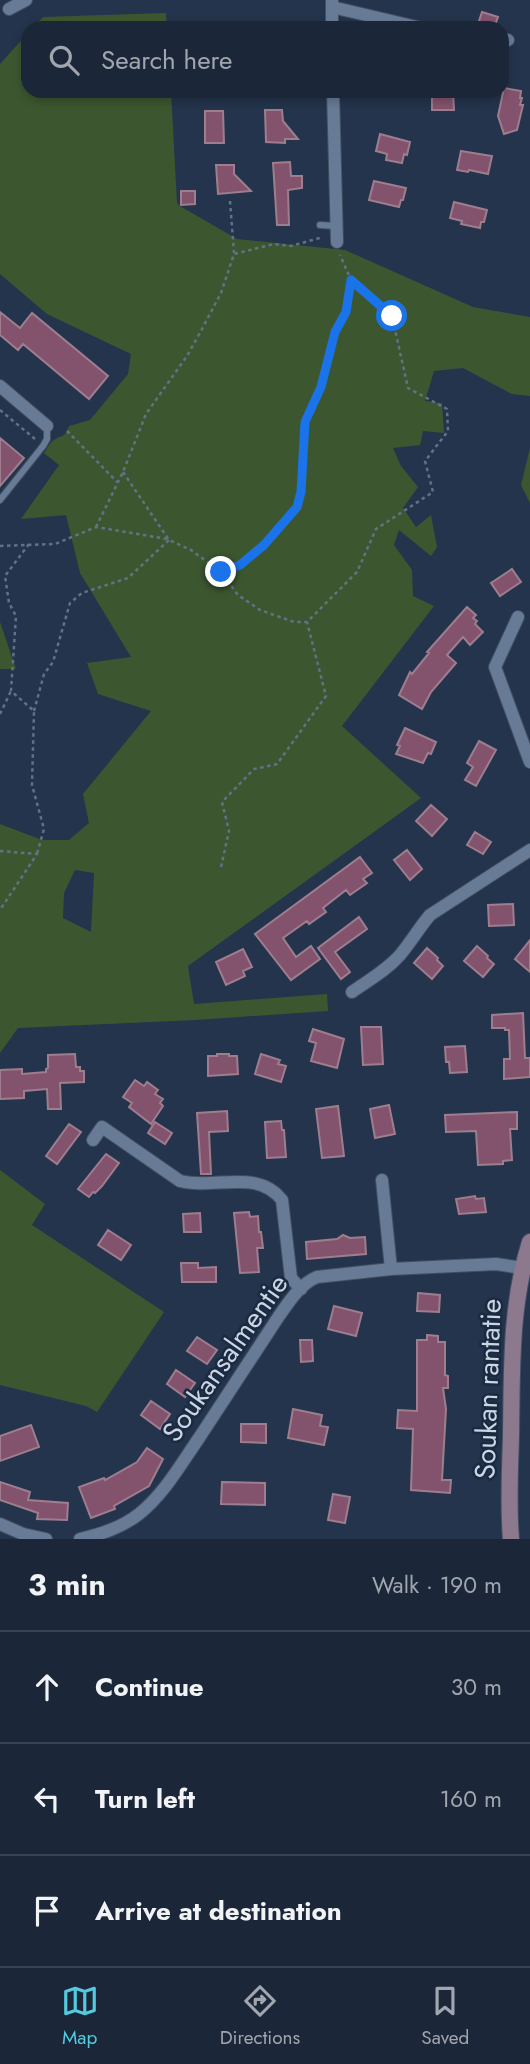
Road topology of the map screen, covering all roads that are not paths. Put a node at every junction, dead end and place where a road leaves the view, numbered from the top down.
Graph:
1 (26, 0) edge
2 (332, 4) edge
3 (9, 9) dead end
4 (395, 21) edge
5 (333, 98) edge
6 (320, 225) dead end
7 (336, 234) joint
8 (0, 386) edge
9 (47, 426) joint
10 (0, 500) edge
11 (518, 617) dead end
12 (530, 762) edge
13 (530, 850) edge
14 (352, 992) dead end
15 (93, 1140) dead end
16 (382, 1180) dead end
17 (530, 1242) edge
18 (391, 1269) junction
19 (526, 1269) edge
20 (301, 1289) junction
21 (0, 1524) edge
22 (46, 1539) edge
23 (80, 1539) edge
24 (511, 1539) edge

1 - 3 street
2 - 4 street
5 - 7 street
6 - 7 lane
8 - 9 street
9 - 10 lane
11 - 12 street
13 - 14 street
15 - 20 street
16 - 18 street
17 - 19 street, Soukan rantatie
18 - 19 street, Soukansalmentie
18 - 20 street, Soukansalmentie
19 - 24 street, Soukan rantatie
20 - 23 street, Soukansalmentie
21 - 22 street

